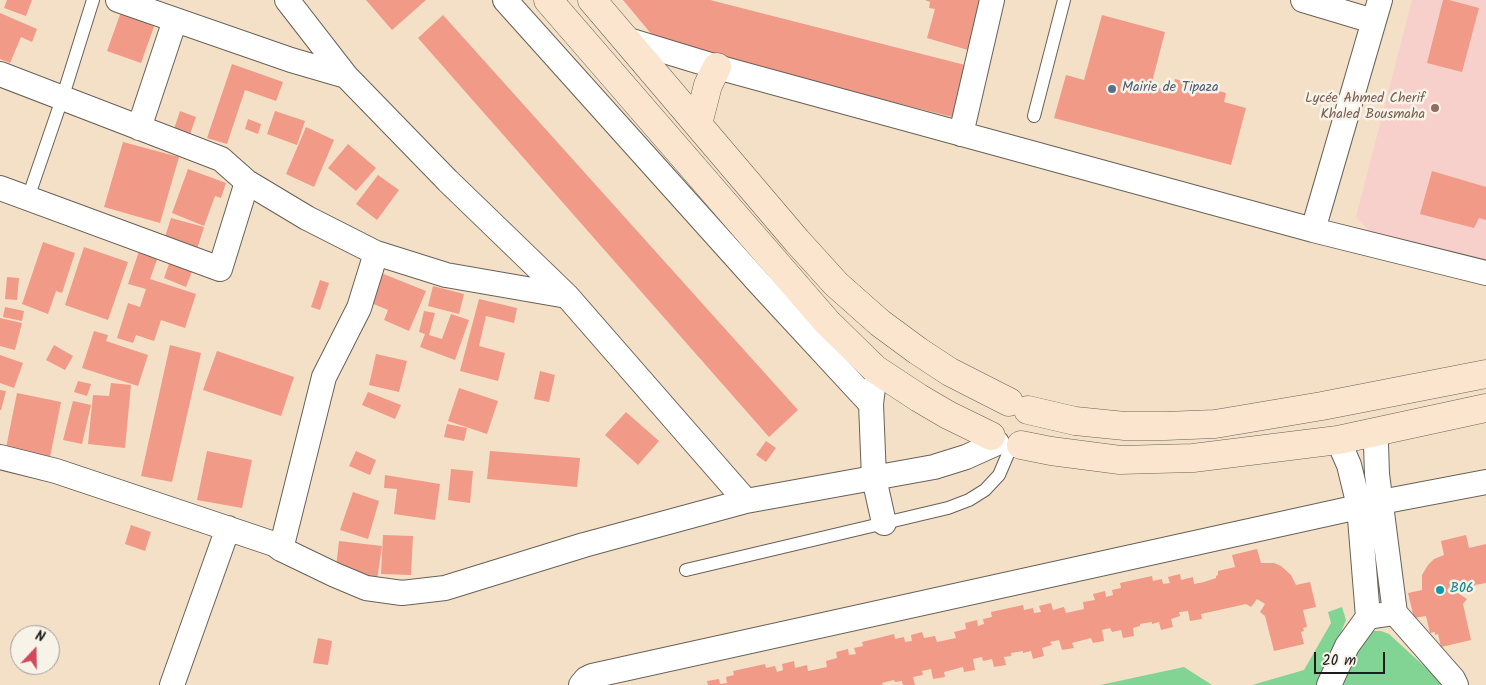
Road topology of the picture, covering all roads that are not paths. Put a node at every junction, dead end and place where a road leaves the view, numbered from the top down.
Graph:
1 (92, 0) edge
2 (118, 0) edge
3 (287, 0) edge
4 (505, 0) edge
5 (548, 0) edge
6 (592, 0) edge
7 (992, 0) edge
8 (1064, 0) edge
9 (1303, 0) edge
10 (1376, 10) edge
11 (175, 20) junction
12 (625, 39) junction
13 (717, 67) junction
14 (0, 74) edge
15 (346, 76) junction
16 (62, 99) junction
17 (1034, 116) dead end
18 (698, 124) junction
19 (140, 128) junction
20 (961, 134) junction
21 (247, 182) junction
22 (0, 188) edge
23 (28, 198) junction
24 (1313, 230) junction
25 (376, 253) junction
26 (1486, 273) edge
27 (568, 296) junction
28 (875, 369) junction
29 (1486, 374) edge
30 (871, 404) junction
31 (1019, 406) junction
32 (1486, 408) edge
33 (1377, 431) junction
34 (1338, 440) junction
35 (1005, 443) junction
36 (0, 457) edge
37 (874, 478) junction
38 (1486, 482) edge
39 (746, 501) junction
40 (1370, 504) junction
41 (884, 523) junction
42 (228, 528) junction
43 (281, 549) junction
44 (686, 570) dead end
45 (1395, 613) junction
46 (1368, 616) junction
47 (172, 685) edge
48 (581, 685) edge
49 (1329, 685) edge
50 (1456, 685) edge

1 - 16 lane
2 - 11 street
3 - 15 street
4 - 30 street
5 - 28 main road
6 - 12 main road
7 - 20 street
8 - 17 lane
9 - 10 street
10 - 24 street
11 - 15 street
11 - 19 street
12 - 13 street
12 - 18 main road
13 - 18 main road
13 - 20 street
14 - 16 street
15 - 27 street
16 - 19 street
16 - 23 lane
18 - 31 main road
19 - 21 street
20 - 24 street
21 - 23 street
21 - 25 street
22 - 23 street
24 - 26 street
25 - 27 street
25 - 43 street
27 - 39 street
28 - 30 street
28 - 35 main road
29 - 31 main road
30 - 37 street
31 - 35 main road
31 - 35 main road
32 - 33 main road
33 - 34 main road
33 - 40 street
34 - 35 main road
34 - 40 street
35 - 37 street
35 - 41 lane
36 - 42 street
37 - 39 street
37 - 41 street
38 - 40 street
39 - 43 street
40 - 45 street
40 - 46 street
40 - 48 street
41 - 44 lane
42 - 43 street
42 - 47 street
45 - 46 street
45 - 50 street
46 - 49 street

